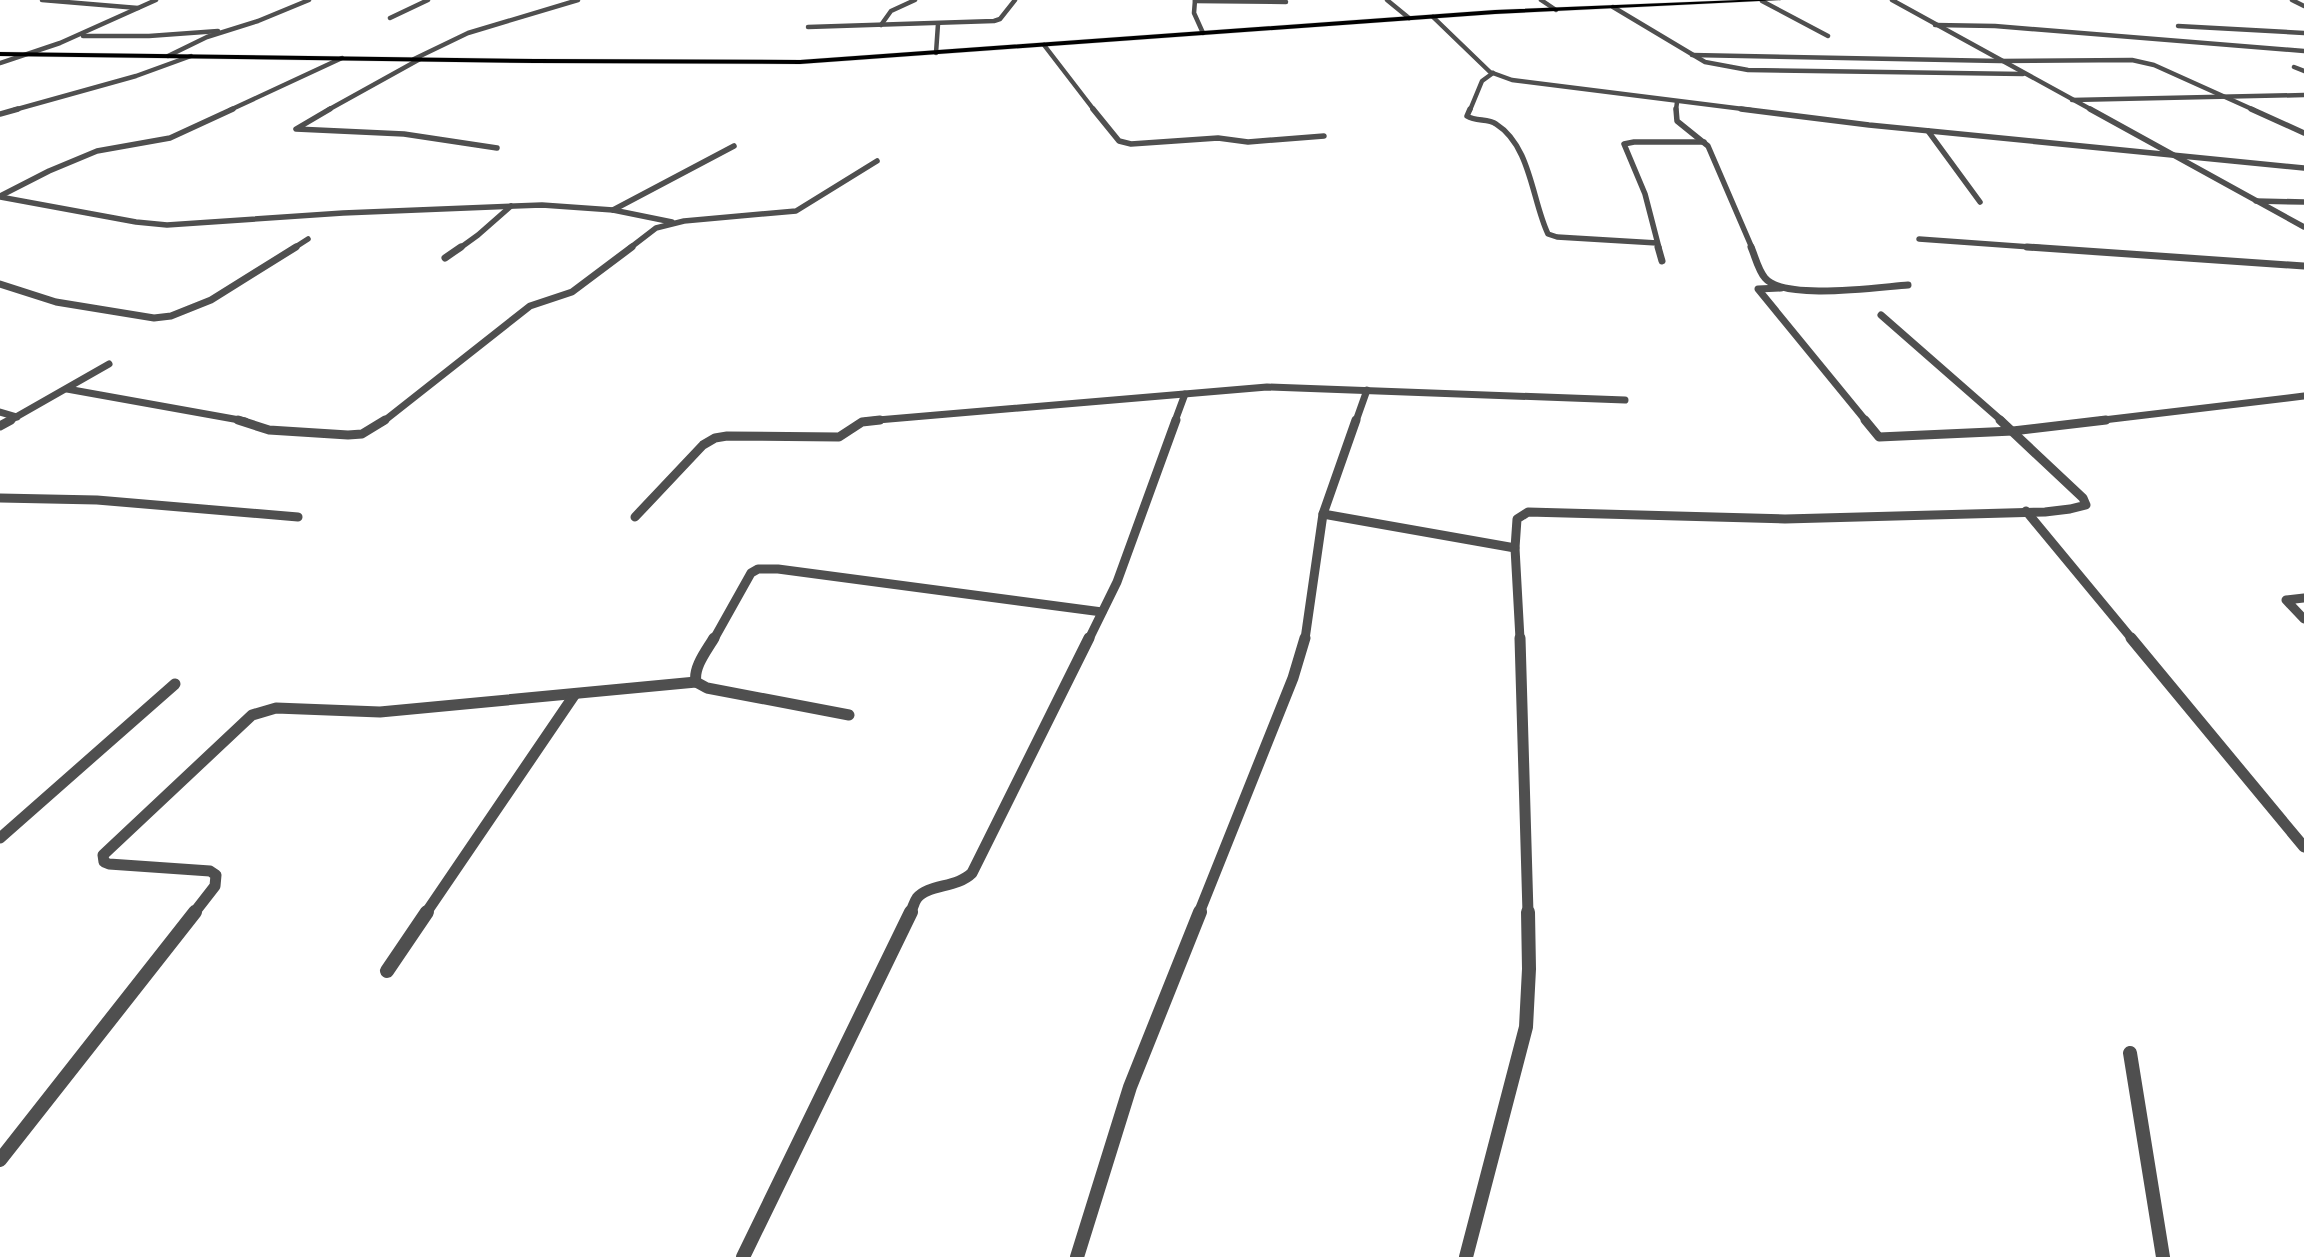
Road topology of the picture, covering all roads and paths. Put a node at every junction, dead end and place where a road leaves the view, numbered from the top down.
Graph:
1 (42, 0) edge
2 (156, 0) edge
3 (309, 0) edge
4 (428, 0) edge
5 (578, 0) edge
6 (915, 0) edge
7 (1015, 0) edge
8 (1195, 0) edge
9 (1387, 0) edge
10 (1541, 0) edge
11 (1778, 0) edge
12 (1892, 0) edge
13 (2292, 0) edge
14 (1762, 1) edge
15 (1286, 2) dead end
16 (2304, 6) edge
17 (1613, 7) junction
18 (139, 8) junction
19 (1556, 10) junction
20 (1432, 16) junction
21 (390, 18) dead end
22 (1409, 18) junction
23 (938, 24) junction
24 (880, 25) junction
25 (1935, 25) junction
26 (2178, 26) dead end
27 (808, 27) dead end
28 (225, 32) junction
29 (1203, 33) junction
30 (2304, 33) edge
31 (79, 36) junction
32 (1828, 36) dead end
33 (1044, 45) junction
34 (2304, 51) edge
35 (936, 53) junction
36 (0, 54) edge
37 (32, 54) junction
38 (1692, 55) junction
39 (168, 56) junction
40 (191, 56) junction
41 (342, 58) junction
42 (417, 59) junction
43 (2000, 62) junction
44 (0, 64) edge
45 (2294, 67) dead end
46 (2304, 71) edge
47 (1493, 73) junction
48 (2023, 74) junction
49 (2220, 95) junction
50 (2304, 95) edge
51 (2072, 100) junction
52 (1677, 102) junction
53 (0, 114) edge
54 (1928, 130) junction
55 (2304, 133) edge
56 (1324, 136) dead end
57 (1704, 142) junction
58 (734, 146) dead end
59 (497, 148) dead end
60 (2173, 156) junction
61 (877, 161) dead end
62 (2304, 168) edge
63 (25, 183) junction
64 (0, 186) edge
65 (0, 197) edge
66 (2256, 201) junction
67 (1980, 202) dead end
68 (2304, 202) edge
69 (511, 206) junction
70 (613, 210) junction
71 (673, 223) junction
72 (2304, 227) edge
73 (308, 239) dead end
74 (1919, 239) dead end
75 (1657, 243) junction
76 (445, 258) dead end
77 (1662, 261) dead end
78 (2304, 266) edge
79 (0, 284) edge
80 (1908, 285) dead end
81 (1781, 288) junction
82 (1881, 315) dead end
83 (109, 364) dead end
84 (67, 389) junction
85 (1366, 390) junction
86 (1185, 394) junction
87 (2304, 396) edge
88 (1625, 400) dead end
89 (0, 412) edge
90 (17, 417) junction
91 (0, 426) edge
92 (2013, 431) junction
93 (0, 498) edge
94 (2026, 511) junction
95 (1323, 514) junction
96 (298, 517) dead end
97 (635, 517) dead end
98 (1515, 548) junction
99 (2304, 598) edge
100 (1102, 612) junction
101 (2304, 619) edge
102 (696, 682) junction
103 (175, 684) dead end
104 (575, 694) junction
105 (849, 715) dead end
106 (0, 838) edge
107 (2304, 847) edge
108 (387, 971) dead end
109 (2130, 1054) dead end
110 (0, 1160) edge
111 (743, 1257) edge
112 (1077, 1257) edge
113 (1466, 1257) edge
114 (2163, 1257) edge

1 - 18 street
2 - 18 street
3 - 28 street
4 - 21 street
5 - 42 street
6 - 24 street
7 - 23 street
8 - 15 street
8 - 29 street
9 - 22 street
10 - 19 street
11 - 14 highway
12 - 25 street
13 - 16 street
14 - 17 highway
14 - 32 street
17 - 19 highway
17 - 38 street
18 - 31 street
19 - 20 highway
20 - 22 highway
20 - 47 street
22 - 29 highway
23 - 24 street
23 - 35 street
24 - 27 street
25 - 34 street
25 - 43 street
26 - 30 street
28 - 31 street
28 - 39 street
29 - 33 highway
31 - 37 street
33 - 35 highway
33 - 56 street
35 - 42 highway
36 - 37 highway
37 - 39 highway
37 - 44 street
38 - 43 street
38 - 48 street
39 - 40 highway
40 - 41 highway
40 - 53 street
41 - 42 highway
41 - 63 street
42 - 59 street
43 - 48 street
43 - 49 street
45 - 46 street
47 - 52 street
47 - 75 street
48 - 51 street
49 - 50 street
49 - 51 street
49 - 55 street
51 - 60 street
52 - 54 street
52 - 57 street
54 - 60 street
54 - 67 street
57 - 75 street
57 - 81 street
58 - 70 street
60 - 62 street
60 - 66 street
61 - 71 street
63 - 64 street
63 - 65 street
65 - 69 street
66 - 68 street
66 - 72 street
69 - 70 street
69 - 76 street
70 - 71 street
71 - 84 street
73 - 79 street
74 - 78 street
75 - 77 street
80 - 81 street
81 - 92 street
82 - 92 street
83 - 84 street
84 - 90 street
85 - 86 street
85 - 88 street
85 - 95 street
86 - 97 street
86 - 100 street
87 - 92 street
89 - 90 street
90 - 91 street
92 - 94 street
93 - 96 street
94 - 98 street
94 - 107 street
95 - 98 street
95 - 112 street
98 - 113 street
99 - 101 street
100 - 102 street
100 - 111 street
102 - 104 street
102 - 105 street
103 - 106 street
104 - 108 street
104 - 110 street
109 - 114 street

